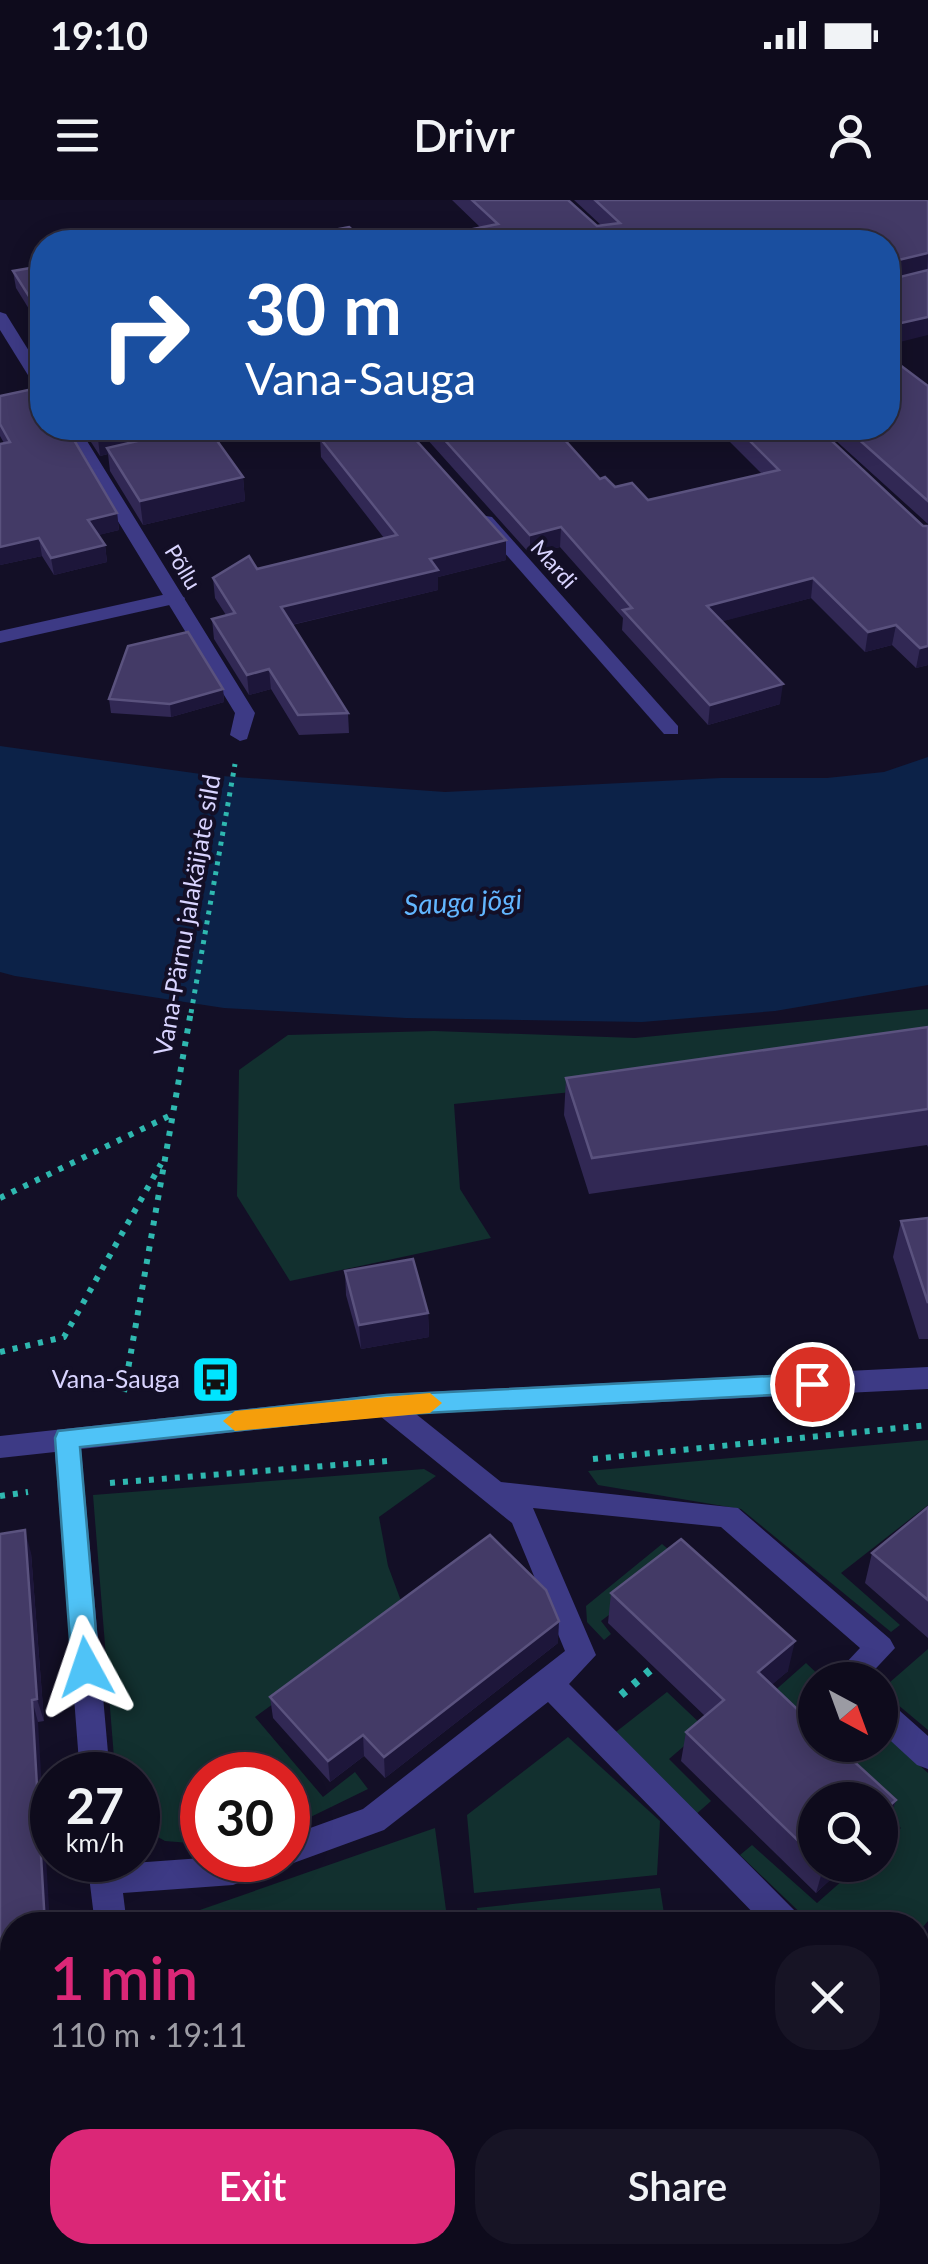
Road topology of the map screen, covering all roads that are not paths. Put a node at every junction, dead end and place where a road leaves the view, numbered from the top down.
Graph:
1 (0, 317) edge
2 (30, 365) edge
3 (81, 440) edge
4 (213, 440) edge
5 (172, 449) edge
6 (466, 500) edge
7 (176, 598) junction
8 (0, 637) edge
9 (671, 730) dead end
10 (240, 734) road end
11 (928, 1378) edge
12 (386, 1405) junction
13 (67, 1438) junction
14 (0, 1447) edge
15 (495, 1493) junction
16 (865, 1662) edge
17 (549, 1683) junction
18 (898, 1728) edge
19 (94, 1752) edge
20 (928, 1756) edge
21 (310, 1842) edge
22 (106, 1882) edge
23 (109, 1912) edge
24 (774, 1912) edge

1 - 2 street
3 - 7 street, Põllu
4 - 5 street
6 - 9 street, Mardi
7 - 8 street
7 - 10 street, Põllu
11 - 12 street
12 - 13 street
12 - 15 street
13 - 14 street
13 - 19 street
15 - 16 street
15 - 17 street
17 - 21 street
17 - 24 street
18 - 20 street
22 - 23 street

